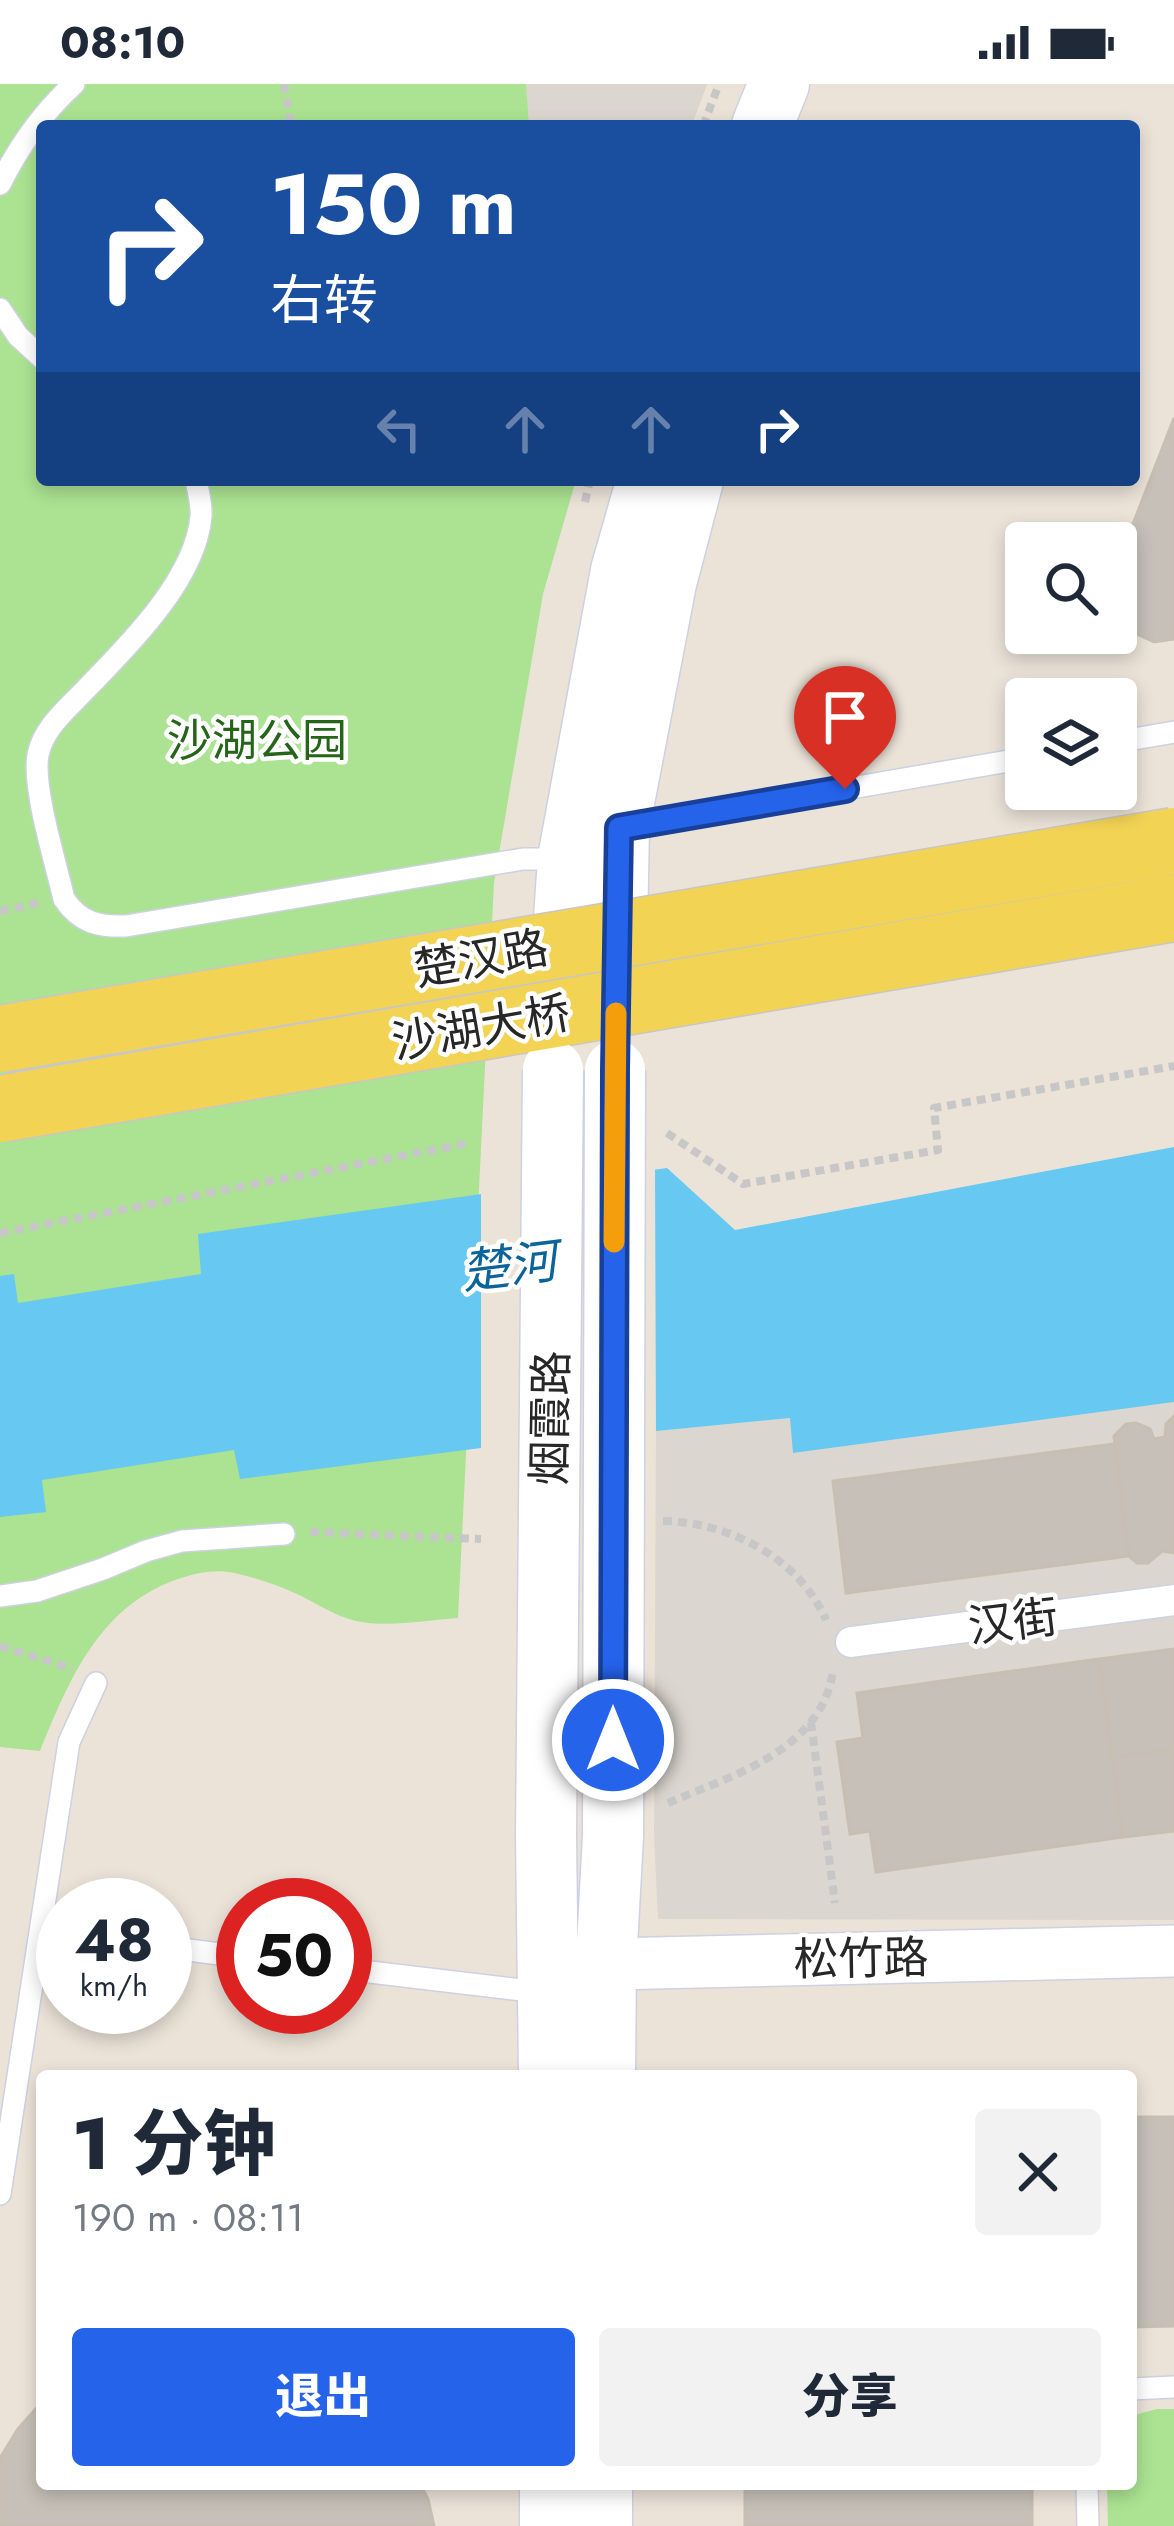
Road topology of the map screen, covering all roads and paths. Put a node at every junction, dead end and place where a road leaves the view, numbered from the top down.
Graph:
1 (74, 84) edge
2 (284, 84) edge
3 (719, 84) edge
4 (779, 84) edge
5 (818, 84) edge
6 (41, 120) edge
7 (290, 120) edge
8 (705, 120) edge
9 (764, 120) edge
10 (803, 120) edge
11 (36, 126) edge
12 (0, 184) edge
13 (0, 309) edge
14 (36, 352) edge
15 (197, 486) edge
16 (645, 486) edge
17 (691, 486) edge
18 (1174, 732) edge
19 (1137, 738) edge
20 (1005, 762) edge
21 (619, 828) junction
22 (1174, 841) edge
23 (568, 859) junction
24 (1174, 908) edge
25 (0, 1039) edge
26 (1174, 1066) edge
27 (0, 1109) edge
28 (668, 1132) dead end
29 (469, 1143) dead end
30 (0, 1233) edge
31 (656, 1521) dead end
32 (284, 1534) joint
33 (481, 1539) dead end
34 (0, 1597) edge
35 (1174, 1600) edge
36 (837, 1642) junction
37 (0, 1646) edge
38 (97, 1683) joint
39 (811, 1722) junction
40 (668, 1803) dead end
41 (56, 1878) edge
42 (835, 1904) dead end
43 (1174, 1951) edge
44 (372, 1970) edge
45 (568, 1974) junction
46 (36, 2010) edge
47 (550, 2070) edge
48 (603, 2070) edge
49 (0, 2194) edge
50 (1174, 2387) edge
51 (1137, 2389) edge
52 (550, 2490) edge
53 (602, 2490) edge
54 (1087, 2490) edge
55 (550, 2526) edge
56 (602, 2526) edge
57 (1088, 2526) edge

1 - 6 lane
2 - 7 path
3 - 8 path
4 - 9 main road
5 - 10 main road
11 - 12 lane
13 - 14 lane
15 - 23 lane
16 - 23 main road, 烟霞路
17 - 21 main road, 烟霞路
18 - 19 lane
20 - 21 lane
21 - 45 main road, 烟霞路, bridge
22 - 25 main road, 楚汉路, bridge
23 - 45 main road, 烟霞路, bridge
24 - 27 main road, 沙湖大桥, bridge
26 - 28 path
29 - 30 path
31 - 36 path
32 - 33 path
32 - 34 lane
35 - 36 street, 汉街
36 - 39 path
37 - 38 path
38 - 41 lane
39 - 40 path
39 - 42 path
43 - 45 street, 松竹路
44 - 45 lane
45 - 47 main road, 烟霞路
45 - 48 main road, 烟霞路
46 - 49 lane
50 - 51 lane
52 - 55 main road
53 - 56 main road
54 - 57 lane

